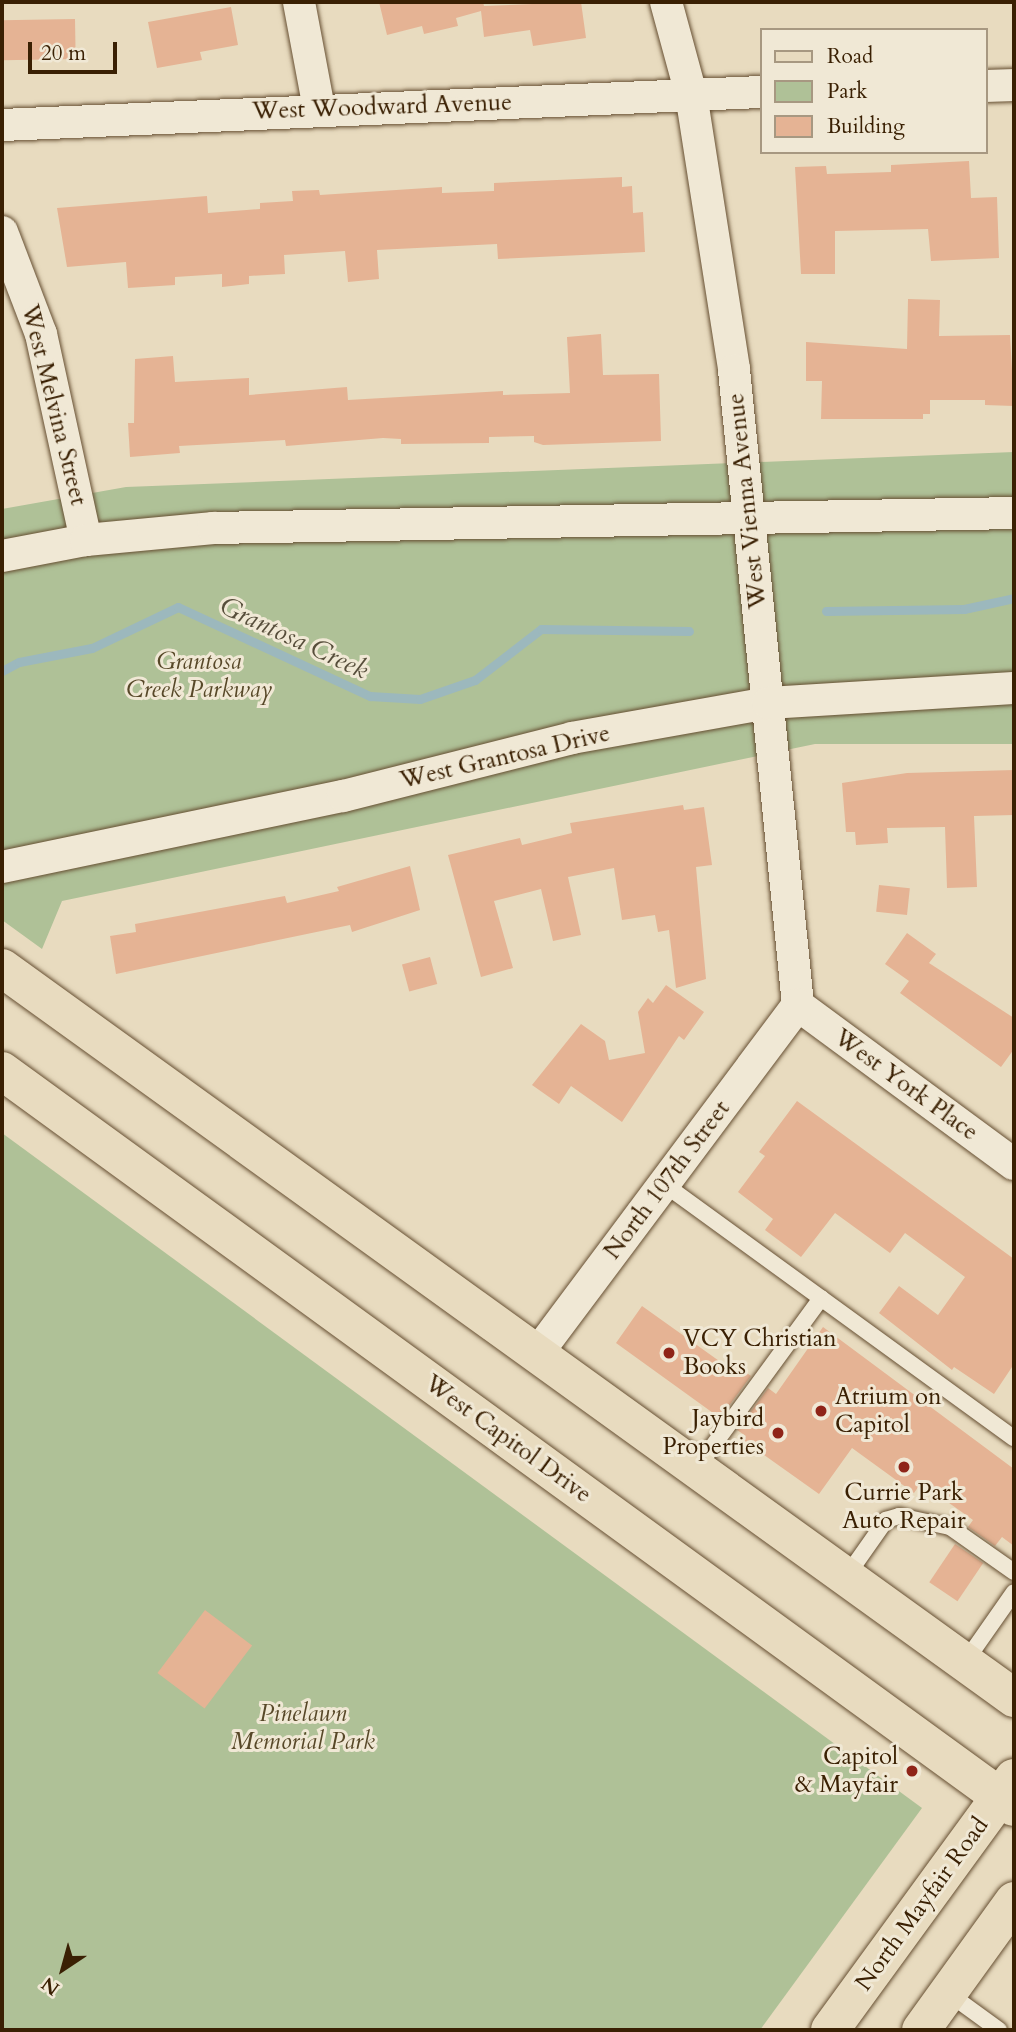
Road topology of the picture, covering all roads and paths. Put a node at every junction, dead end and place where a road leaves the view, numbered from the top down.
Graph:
1 (299, 2) edge
2 (666, 2) edge
3 (1014, 85) edge
4 (988, 86) edge
5 (760, 92) edge
6 (691, 94) junction
7 (319, 110) junction
8 (2, 125) edge
9 (2, 232) edge
10 (1014, 513) edge
11 (748, 517) junction
12 (86, 540) junction
13 (2, 556) edge
14 (1014, 688) edge
15 (768, 703) junction
16 (2, 867) edge
17 (7, 975) edge
18 (798, 1005) junction
19 (2, 1071) edge
20 (1014, 1164) edge
21 (664, 1184) junction
22 (821, 1298) junction
23 (537, 1355) junction
24 (1014, 1438) edge
25 (696, 1469) junction
26 (1014, 1572) edge
27 (846, 1577) junction
28 (1014, 1592) edge
29 (965, 1662) junction
30 (1014, 1698) edge
31 (1010, 1794) edge
32 (1014, 1901) edge
33 (947, 1993) junction
34 (830, 2030) edge
35 (921, 2030) edge
36 (999, 2030) edge

1 - 7 street
2 - 6 street, West Vienna Avenue
3 - 4 street
5 - 6 street, West Woodward Avenue
6 - 7 street, West Woodward Avenue
6 - 11 street, West Vienna Avenue
7 - 8 street, West Woodward Avenue
9 - 12 street, West Melvina Street
10 - 11 street
11 - 12 street
11 - 15 street, West Vienna Avenue
12 - 13 street
14 - 15 street, West Grantosa Drive
15 - 16 street, West Grantosa Drive
15 - 18 street, West Vienna Avenue
17 - 23 main road
18 - 20 street, West York Place
18 - 21 street, North 107th Street
19 - 31 main road, West Capitol Drive
21 - 22 lane
21 - 23 street, North 107th Street
22 - 24 lane
22 - 25 lane
23 - 25 main road
25 - 27 main road
26 - 27 lane
27 - 29 main road
28 - 29 lane
29 - 30 main road
31 - 34 main road, North Mayfair Road
32 - 33 main road
33 - 35 main road
33 - 36 lane

